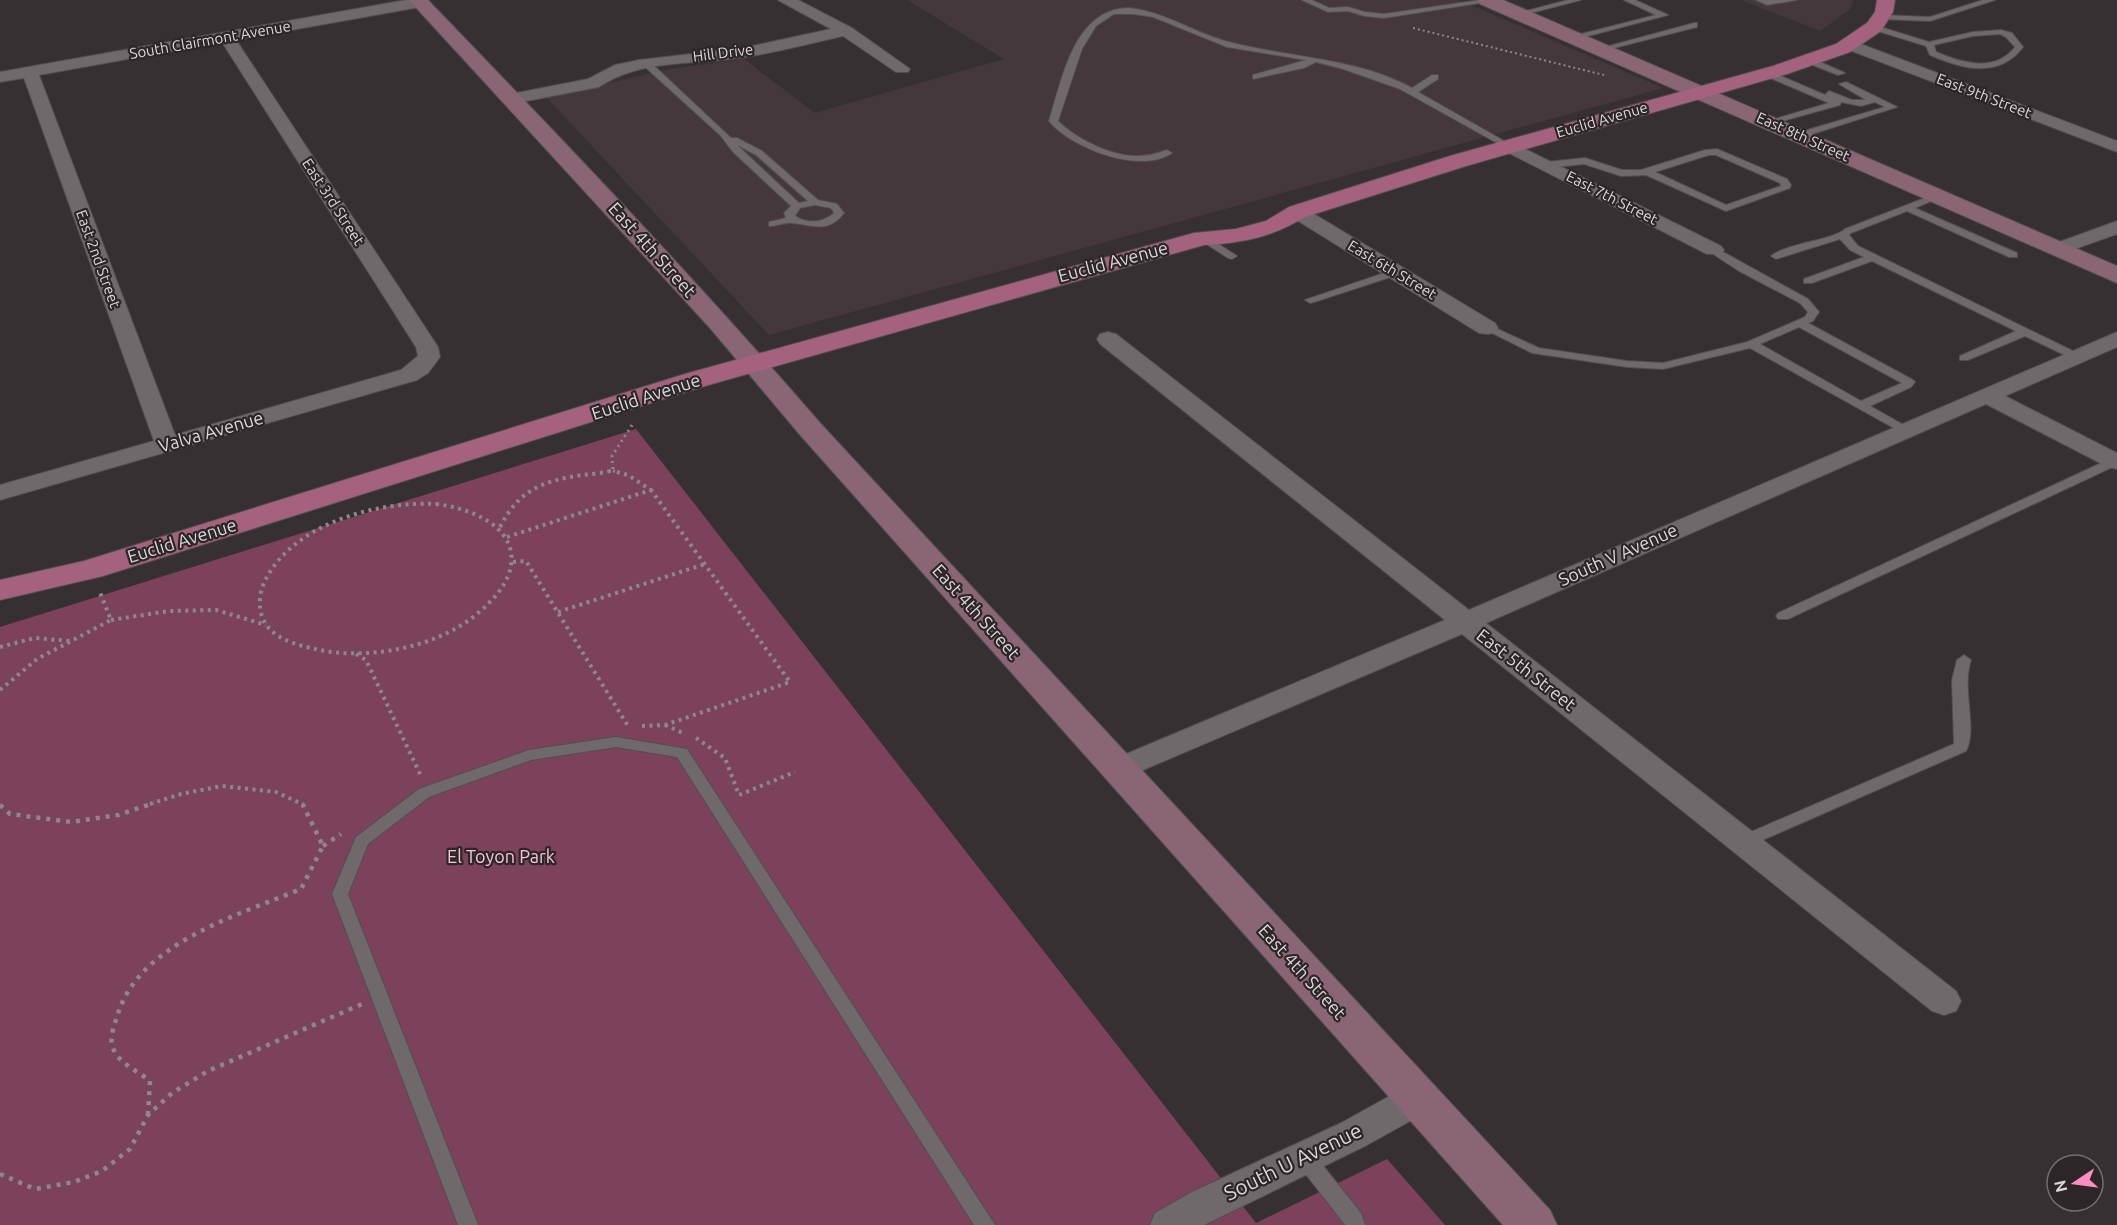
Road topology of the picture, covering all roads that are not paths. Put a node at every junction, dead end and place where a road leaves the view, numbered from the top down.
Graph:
1 (786, 0) edge
2 (1119, 0) edge
3 (1306, 0) edge
4 (1337, 0) edge
5 (1436, 0) edge
6 (1488, 0) edge
7 (1577, 0) edge
8 (1628, 0) edge
9 (1760, 0) edge
10 (1793, 0) edge
11 (1991, 0) edge
12 (419, 1) edge
13 (1452, 7) junction
14 (1348, 9) junction
15 (1121, 11) junction
16 (1519, 14) junction
17 (1880, 15) edge
18 (1694, 25) dead end
19 (846, 31) junction
20 (227, 38) junction
21 (1576, 38) junction
22 (1929, 44) junction
23 (1850, 45) junction
24 (1602, 49) junction
25 (1315, 60) junction
26 (1802, 62) junction
27 (647, 64) junction
28 (902, 69) dead end
29 (30, 72) junction
30 (1766, 73) junction
31 (1841, 73) dead end
32 (0, 77) edge
33 (1256, 77) dead end
34 (1436, 77) dead end
35 (1826, 77) dead end
36 (1843, 84) dead end
37 (1412, 92) junction
38 (1702, 92) junction
39 (1809, 92) junction
40 (508, 96) junction
41 (1870, 97) junction
42 (1837, 103) junction
43 (1864, 116) junction
44 (1771, 123) junction
45 (723, 133) junction
46 (1800, 135) junction
47 (1509, 146) junction
48 (2117, 147) edge
49 (1167, 153) dead end
50 (1546, 165) junction
51 (1647, 172) junction
52 (1938, 196) junction
53 (815, 202) junction
54 (797, 206) junction
55 (1907, 208) junction
56 (1297, 212) junction
57 (792, 219) junction
58 (772, 224) dead end
59 (2117, 227) edge
60 (1844, 235) junction
61 (1203, 238) junction
62 (2058, 249) junction
63 (1714, 250) joint
64 (2013, 255) dead end
65 (1232, 256) dead end
66 (1776, 256) dead end
67 (1873, 257) junction
68 (1396, 272) junction
69 (2117, 275) edge
70 (1808, 281) dead end
71 (1310, 300) dead end
72 (1800, 323) junction
73 (1487, 328) joint
74 (2026, 331) junction
75 (1108, 339) dead end
76 (2117, 339) edge
77 (1751, 344) junction
78 (2077, 357) junction
79 (1964, 358) dead end
80 (756, 364) junction
81 (420, 368) joint
82 (1988, 396) junction
83 (1862, 405) junction
84 (1905, 430) junction
85 (167, 445) junction
86 (2116, 461) edge
87 (0, 493) edge
88 (96, 581) junction
89 (0, 590) edge
90 (0, 610) edge
91 (1784, 616) dead end
92 (1466, 622) junction
93 (1964, 660) dead end
94 (1118, 769) junction
95 (1743, 842) junction
96 (1944, 1001) dead end
97 (1417, 1099) junction
98 (1305, 1158) junction
99 (468, 1225) edge
100 (985, 1225) edge
101 (1169, 1225) edge
102 (1355, 1225) edge
103 (1533, 1225) edge

1 - 19 street
2 - 15 lane
3 - 14 lane
4 - 14 lane
5 - 13 lane
6 - 13 lane
6 - 16 street, East 8th Street
7 - 16 lane
8 - 21 lane
9 - 10 lane
11 - 17 lane
12 - 20 street, South Clairmont Avenue
12 - 40 street, East 4th Street
13 - 14 lane
15 - 25 lane
15 - 49 lane
16 - 21 street, East 8th Street
17 - 22 lane
17 - 23 main road, Euclid Avenue
18 - 24 lane
19 - 27 street, Hill Drive
19 - 28 street
20 - 29 street, South Clairmont Avenue
20 - 81 street, East 3rd Street
21 - 24 street, East 8th Street
22 - 22 lane
23 - 26 main road, Euclid Avenue
23 - 48 street, East 9th Street
24 - 38 street, East 8th Street
25 - 33 lane
25 - 37 lane
26 - 30 main road, Euclid Avenue
26 - 31 lane
26 - 35 lane
27 - 40 street, Hill Drive
27 - 45 lane
29 - 32 street, South Clairmont Avenue
29 - 85 street, East 2nd Street
30 - 38 main road, Euclid Avenue
30 - 39 lane
34 - 37 lane
36 - 41 lane
37 - 47 lane
38 - 44 street, East 8th Street
38 - 47 main road, Euclid Avenue
39 - 41 lane
39 - 42 lane
40 - 80 street, East 4th Street
41 - 43 lane
42 - 43 lane
42 - 44 lane
43 - 46 lane
44 - 46 street, East 8th Street
45 - 53 lane
45 - 54 lane
46 - 52 street, East 8th Street
47 - 50 street, East 7th Street
47 - 56 main road, Euclid Avenue
50 - 51 lane
50 - 63 street, East 7th Street
51 - 51 lane
52 - 55 lane
52 - 62 street, East 8th Street
53 - 54 lane
53 - 57 lane
54 - 57 lane
55 - 60 lane
55 - 64 lane
56 - 61 main road, Euclid Avenue
56 - 68 street, East 6th Street
57 - 58 lane
59 - 62 street
60 - 66 lane
60 - 67 lane
61 - 65 lane
61 - 80 main road, Euclid Avenue
62 - 69 street, East 8th Street
63 - 72 lane
67 - 70 lane
67 - 74 lane
68 - 71 lane
68 - 73 street, East 6th Street
72 - 77 lane
72 - 83 lane
73 - 77 lane
74 - 78 lane
74 - 79 lane
75 - 92 street, East 5th Street
76 - 78 street, South V Avenue
77 - 83 lane
78 - 82 street, South V Avenue
80 - 88 main road, Euclid Avenue
80 - 94 street, East 4th Street
81 - 85 street, Valva Avenue
82 - 84 street, South V Avenue
82 - 86 street
83 - 84 lane
84 - 92 street, South V Avenue
85 - 87 street, Valva Avenue
86 - 91 lane
88 - 89 main road, Euclid Avenue
88 - 90 main road, Euclid Avenue
92 - 94 street, South V Avenue
92 - 95 street, East 5th Street
93 - 95 lane
94 - 97 street, East 4th Street
95 - 96 street, East 5th Street
97 - 98 street, South U Avenue
97 - 103 street, East 4th Street
98 - 101 street, South U Avenue
98 - 102 lane
99 - 100 lane

